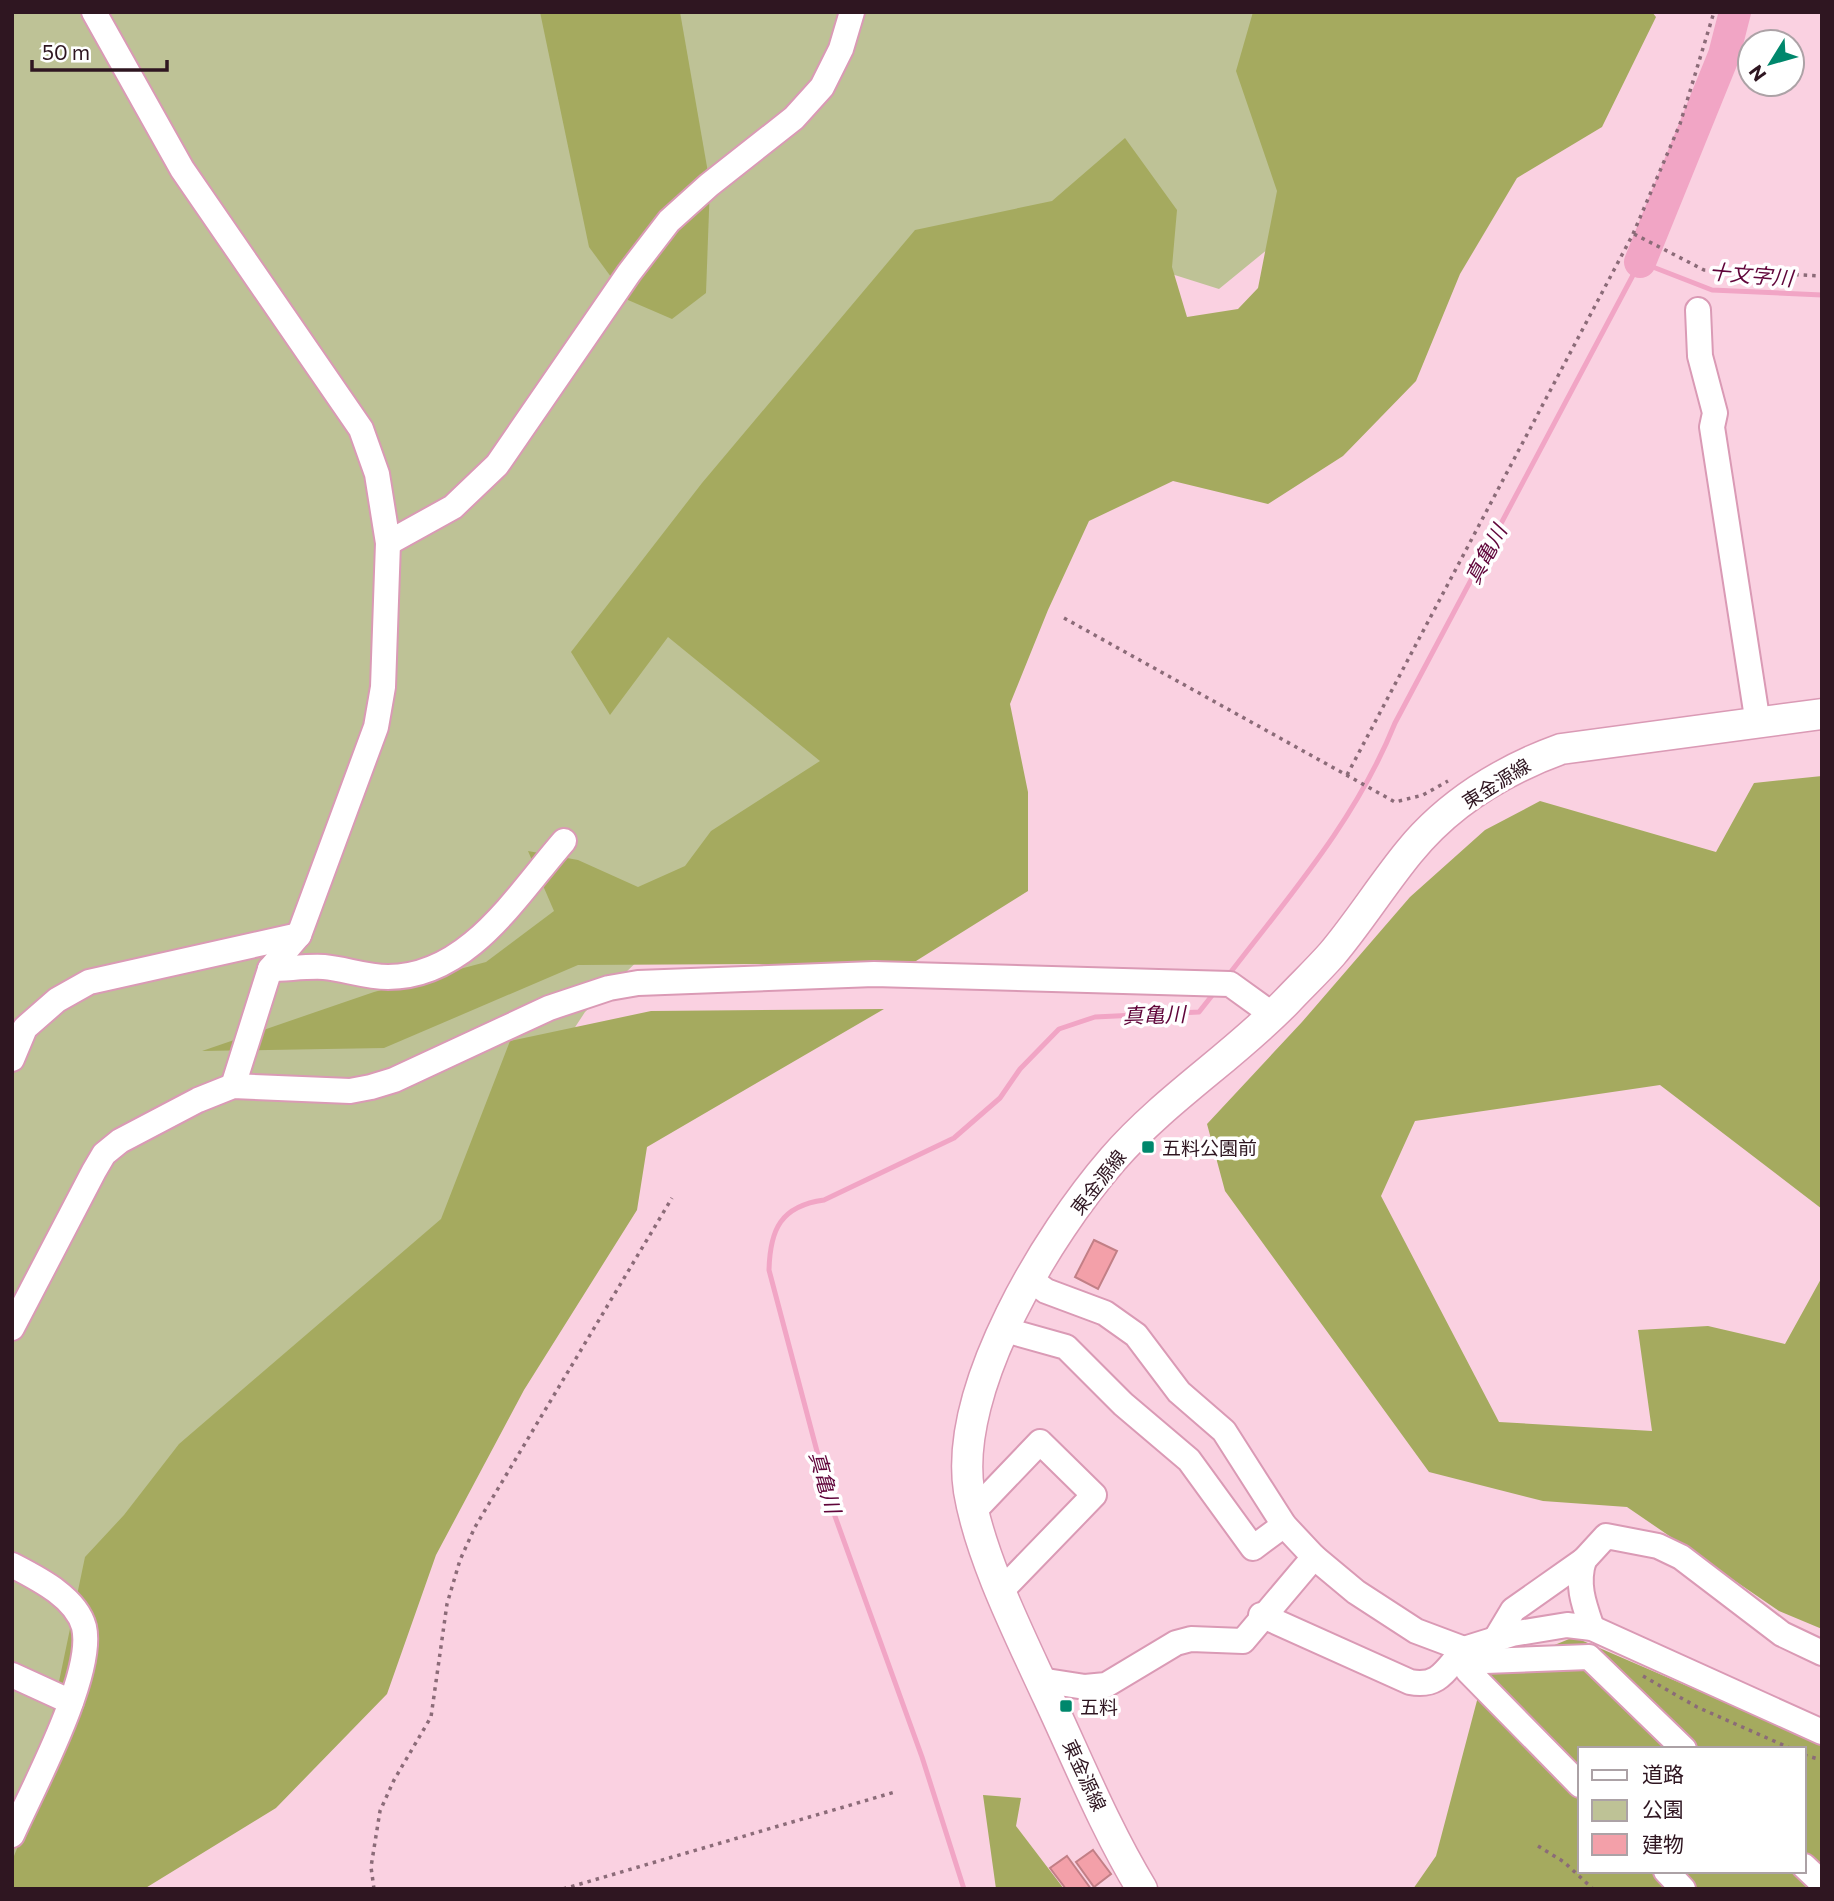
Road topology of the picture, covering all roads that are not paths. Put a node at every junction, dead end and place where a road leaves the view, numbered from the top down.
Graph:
1 (94, 12) edge
2 (852, 12) edge
3 (1698, 310) dead end
4 (388, 543) junction
5 (1822, 714) edge
6 (1758, 724) junction
7 (564, 841) dead end
8 (299, 935) junction
9 (270, 969) junction
10 (1273, 1015) junction
11 (12, 1059) edge
12 (233, 1086) junction
13 (1031, 1280) junction
14 (14, 1322) edge
15 (1002, 1329) junction
16 (974, 1511) junction
17 (1284, 1525) junction
18 (1314, 1557) junction
19 (1584, 1560) junction
20 (12, 1565) edge
21 (1002, 1590) junction
22 (1261, 1615) junction
23 (1592, 1628) junction
24 (1495, 1640) junction
25 (1464, 1649) junction
26 (1822, 1653) edge
27 (12, 1675) edge
28 (1040, 1680) junction
29 (71, 1702) junction
30 (1822, 1732) edge
31 (1682, 1747) edge
32 (1578, 1783) edge
33 (12, 1835) edge
34 (1806, 1868) edge
35 (1668, 1873) edge
36 (1822, 1883) edge
37 (1142, 1889) edge
38 (1683, 1889) edge

1 - 4 street
2 - 4 street
3 - 6 street
4 - 8 street
5 - 6 main road, 東金源線
6 - 10 main road, 東金源線
7 - 9 street
8 - 9 street
8 - 11 street
9 - 12 street
10 - 12 street
10 - 13 main road, 東金源線
12 - 14 street
13 - 15 main road, 東金源線
13 - 17 street
15 - 16 main road, 東金源線
15 - 17 street
16 - 21 main road, 東金源線
16 - 21 street
17 - 18 street
18 - 22 street
18 - 25 street
19 - 23 street
19 - 24 street
19 - 26 street
20 - 29 street
21 - 28 main road, 東金源線
22 - 25 street
22 - 28 street
23 - 24 street
23 - 30 street
24 - 25 street
25 - 31 street
25 - 32 street
27 - 29 street
28 - 37 main road, 東金源線
29 - 33 street
34 - 36 street
35 - 38 street

